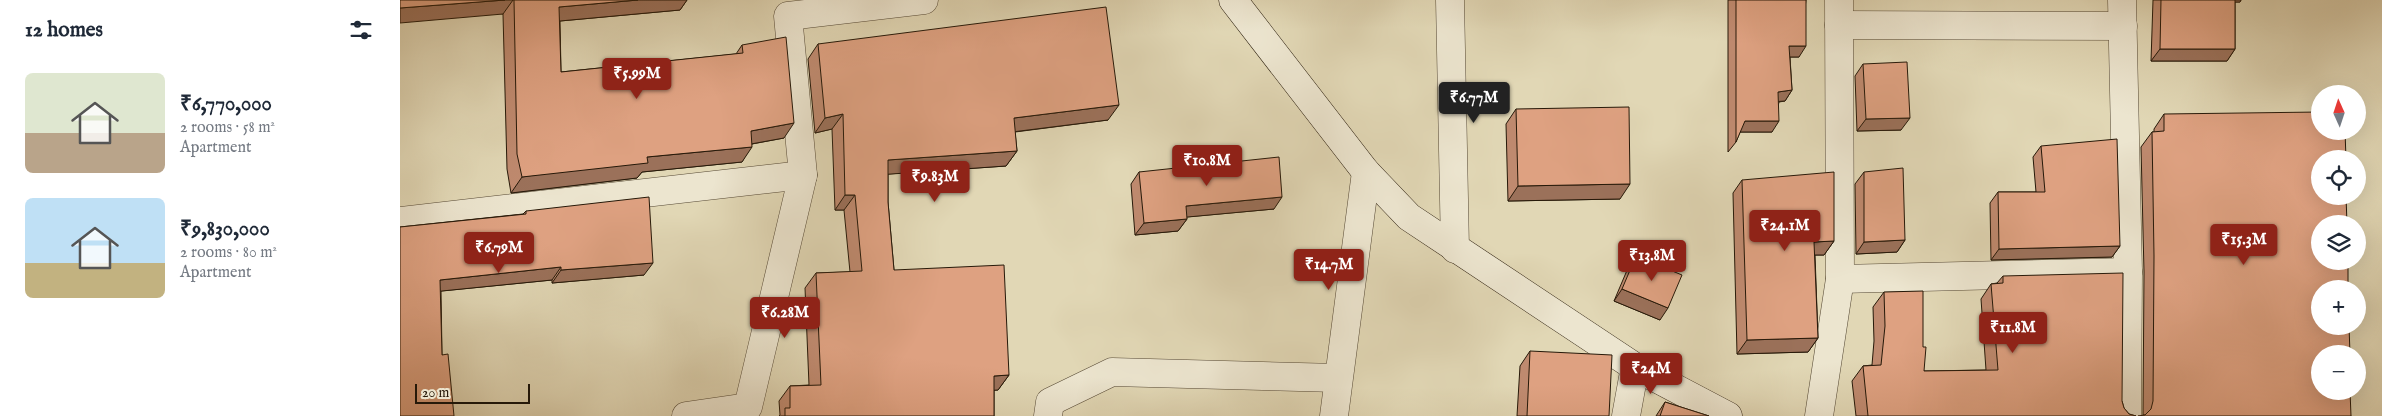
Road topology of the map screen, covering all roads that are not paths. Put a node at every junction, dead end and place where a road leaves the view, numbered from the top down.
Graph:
1 (924, 0) edge
2 (1233, 0) edge
3 (1450, 0) edge
4 (1839, 13) edge
5 (2123, 13) edge
6 (1366, 172) junction
7 (803, 175) junction
8 (400, 222) edge
9 (1455, 248) junction
10 (2128, 272) junction
11 (1840, 278) junction
12 (1635, 367) junction
13 (1338, 378) junction
14 (686, 416) edge
15 (1048, 416) edge
16 (1334, 416) edge
17 (1626, 416) edge
18 (1728, 416) edge
19 (1820, 416) edge
20 (2127, 416) edge

1 - 7 street
2 - 6 street
3 - 9 street
4 - 5 street
4 - 11 street
5 - 10 street
6 - 9 street
6 - 13 street
7 - 8 street
7 - 14 street
9 - 12 street
10 - 11 street
10 - 20 street
11 - 19 street
12 - 17 street
12 - 18 street
13 - 15 street
13 - 16 street

